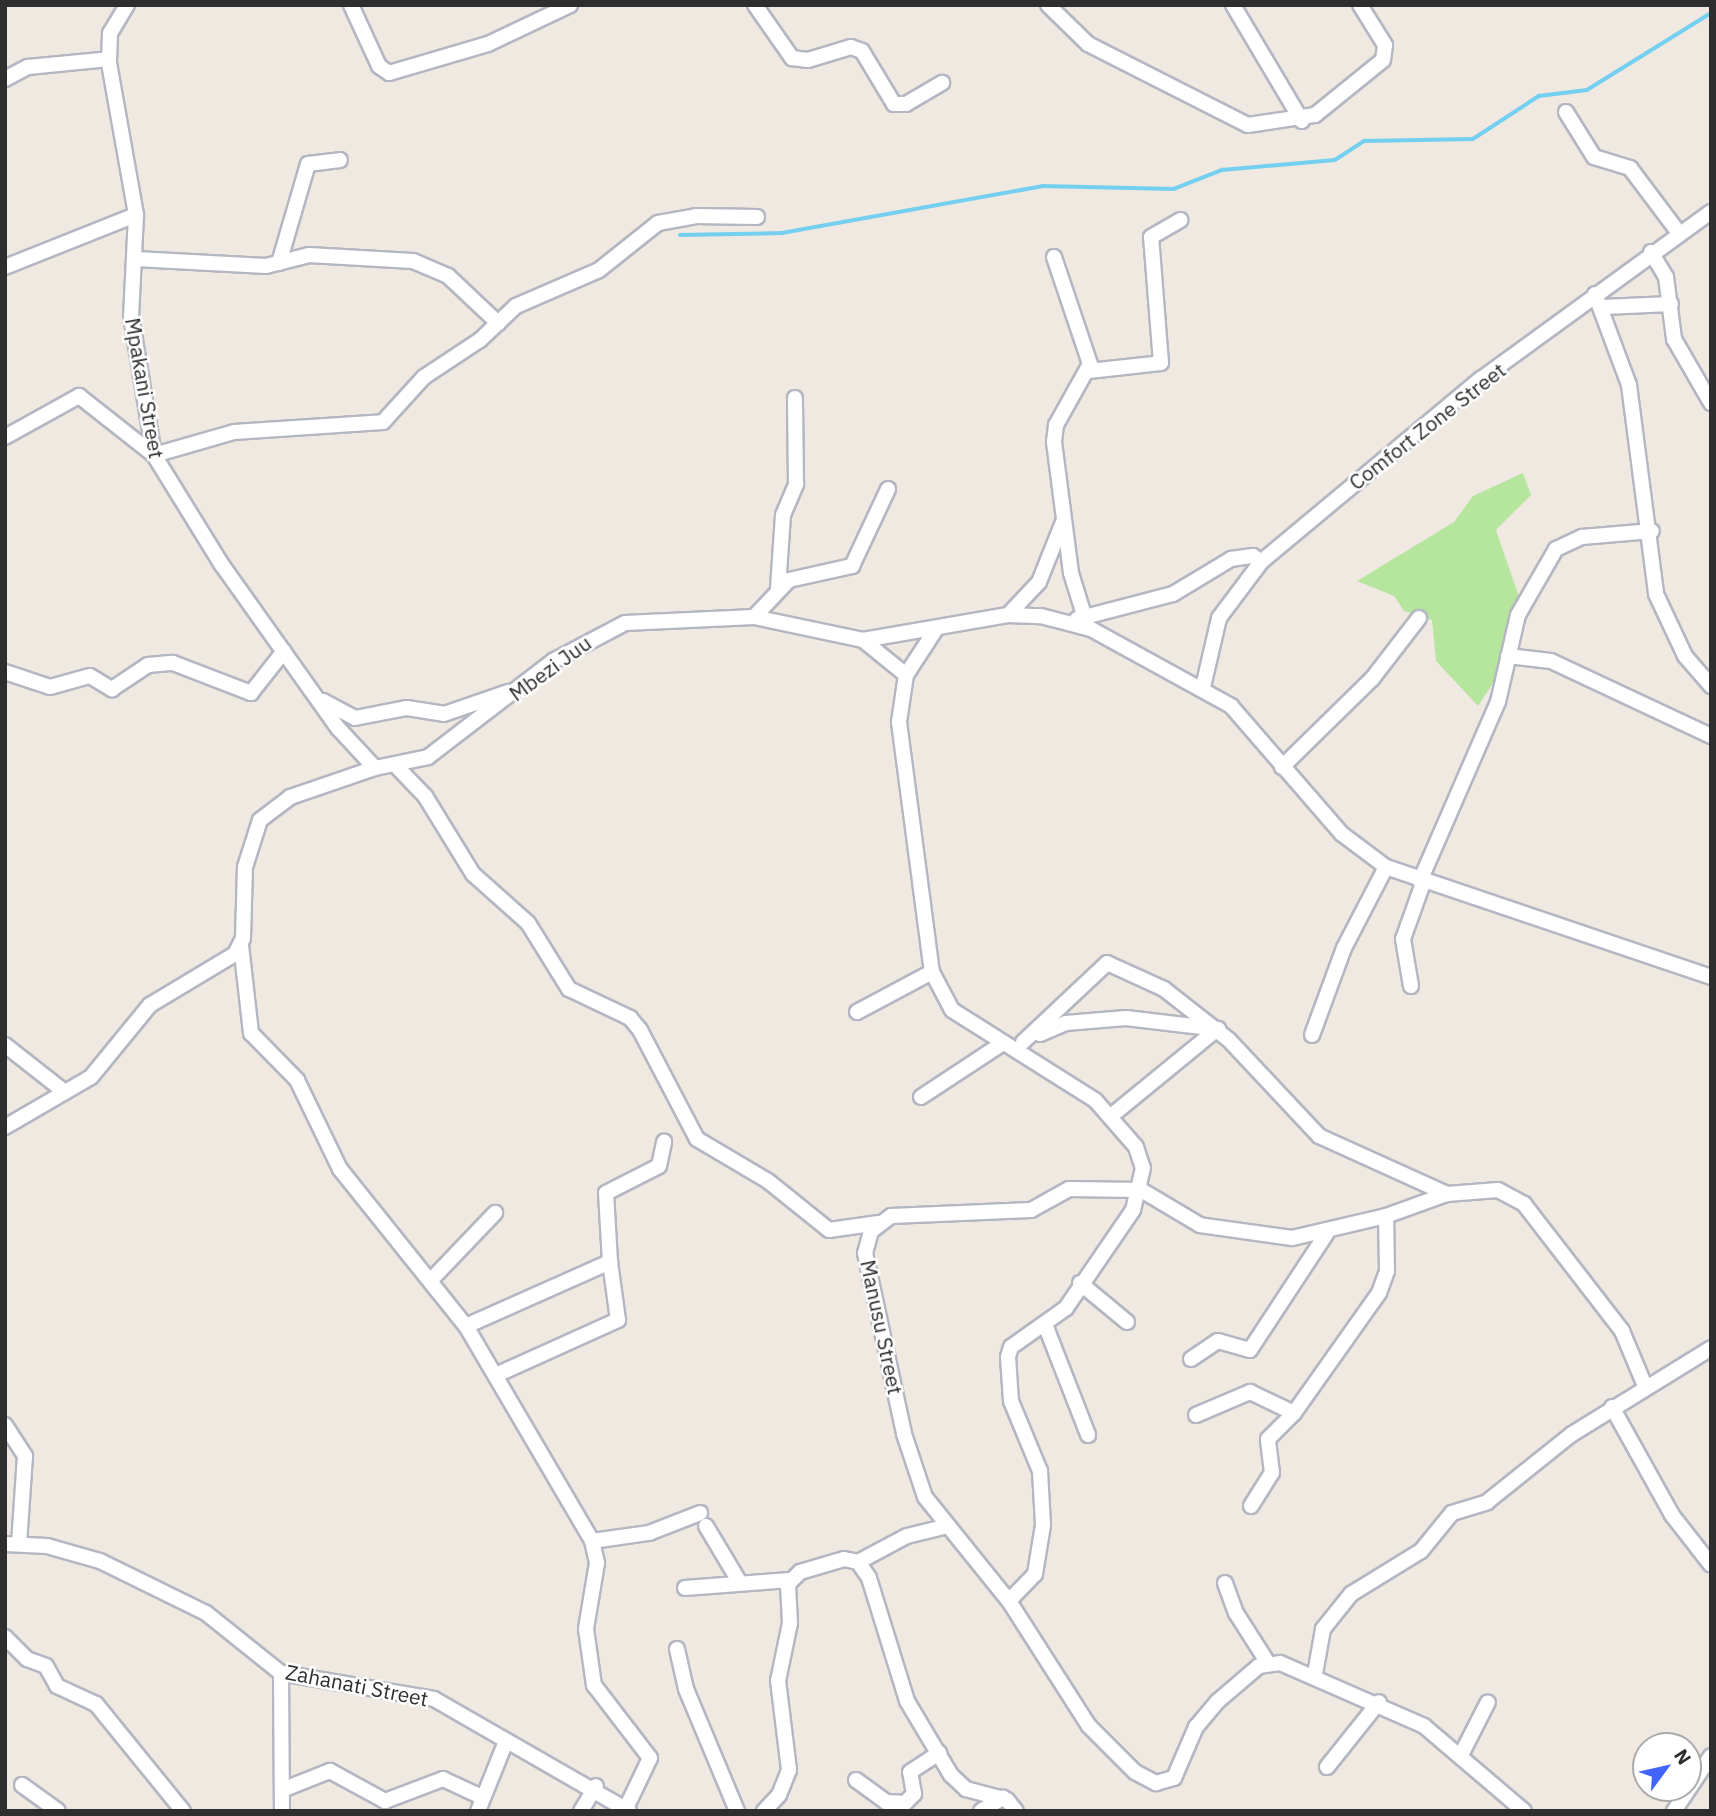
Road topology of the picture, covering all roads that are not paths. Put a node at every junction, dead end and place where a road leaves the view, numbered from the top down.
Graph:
1 (127, 5) edge
2 (351, 5) edge
3 (569, 5) edge
4 (755, 5) edge
5 (1048, 5) edge
6 (1233, 5) edge
7 (1360, 5) edge
8 (109, 60) junction
9 (5, 79) edge
10 (942, 83) dead end
11 (1566, 112) dead end
12 (1303, 121) junction
13 (340, 160) dead end
14 (1711, 212) edge
15 (136, 215) junction
16 (757, 217) dead end
17 (1181, 220) dead end
18 (1679, 233) junction
19 (1651, 253) junction
20 (1054, 257) dead end
21 (136, 259) junction
22 (279, 263) junction
23 (5, 267) edge
24 (1595, 294) junction
25 (1671, 304) junction
26 (1603, 307) junction
27 (498, 324) junction
28 (1088, 371) junction
29 (795, 398) dead end
30 (1711, 404) edge
31 (5, 437) edge
32 (154, 455) junction
33 (888, 489) dead end
34 (1065, 514) junction
35 (1652, 531) junction
36 (1261, 562) junction
37 (778, 588) junction
38 (1008, 615) junction
39 (1084, 615) junction
40 (754, 617) junction
41 (1419, 618) dead end
42 (1069, 623) junction
43 (936, 629) junction
44 (863, 640) junction
45 (284, 651) junction
46 (1508, 656) junction
47 (5, 672) edge
48 (906, 675) junction
49 (1711, 686) edge
50 (522, 687) junction
51 (1203, 687) junction
52 (316, 697) junction
53 (1711, 736) edge
54 (1282, 767) junction
55 (375, 768) junction
56 (398, 768) junction
57 (1386, 867) junction
58 (1422, 882) junction
59 (241, 945) junction
60 (932, 972) junction
61 (1711, 978) edge
62 (1411, 986) dead end
63 (857, 1012) dead end
64 (1218, 1029) junction
65 (1312, 1035) dead end
66 (1003, 1043) junction
67 (5, 1045) edge
68 (1023, 1050) junction
69 (65, 1092) junction
70 (920, 1097) dead end
71 (1111, 1116) junction
72 (5, 1127) edge
73 (664, 1142) dead end
74 (1141, 1190) junction
75 (1447, 1194) junction
76 (495, 1213) dead end
77 (1386, 1216) junction
78 (879, 1223) junction
79 (1327, 1233) junction
80 (610, 1262) junction
81 (431, 1280) junction
82 (1080, 1283) junction
83 (1127, 1322) dead end
84 (466, 1326) junction
85 (1046, 1327) junction
86 (1711, 1348) edge
87 (1191, 1359) dead end
88 (496, 1375) junction
89 (1645, 1385) junction
90 (1612, 1407) junction
91 (1294, 1413) junction
92 (1196, 1415) dead end
93 (5, 1425) edge
94 (1088, 1435) dead end
95 (1251, 1506) dead end
96 (948, 1526) junction
97 (592, 1541) junction
98 (12, 1544) edge
99 (858, 1562) junction
100 (1711, 1565) edge
101 (790, 1580) junction
102 (740, 1583) junction
103 (1225, 1583) dead end
104 (685, 1588) dead end
105 (1009, 1601) junction
106 (5, 1637) edge
107 (677, 1649) dead end
108 (1268, 1663) junction
109 (281, 1673) junction
110 (1315, 1674) junction
111 (1379, 1702) junction
112 (1488, 1702) dead end
113 (505, 1744) junction
114 (939, 1753) junction
115 (1461, 1755) junction
116 (1711, 1756) edge
117 (1327, 1766) dead end
118 (856, 1780) dead end
119 (22, 1785) dead end
120 (596, 1786) junction
121 (282, 1790) junction
122 (1003, 1798) junction
123 (480, 1804) edge
124 (628, 1809) edge
125 (58, 1811) edge
126 (183, 1811) edge
127 (282, 1811) edge
128 (581, 1811) edge
129 (737, 1811) edge
130 (764, 1811) edge
131 (981, 1811) edge
132 (1016, 1811) edge
133 (1524, 1811) edge
134 (1674, 1811) edge

1 - 8 street, Mpakani Street
2 - 3 street
4 - 10 street
5 - 12 street
6 - 12 street
7 - 12 street
8 - 9 street
8 - 15 street, Mpakani Street
11 - 18 street
13 - 22 street
14 - 18 street, Comfort Zone Street
15 - 21 street, Mpakani Street
15 - 23 street
16 - 27 street
17 - 28 street
18 - 19 street, Comfort Zone Street
19 - 24 street, Comfort Zone Street
19 - 25 street
20 - 28 street
21 - 22 street
21 - 32 street, Mpakani Street
22 - 27 street
24 - 26 street
24 - 36 street, Comfort Zone Street
25 - 26 street
25 - 30 street
26 - 35 street
27 - 32 street
28 - 34 street
29 - 37 street
31 - 32 street
32 - 45 street, Mpakani Street
33 - 37 street
34 - 38 street
34 - 39 street
35 - 46 street
35 - 49 street
36 - 39 street
36 - 51 street, Comfort Zone Street
37 - 40 street
38 - 42 street
38 - 43 street
39 - 42 street
40 - 44 street, Mbezi Juu
40 - 50 street, Mbezi Juu
41 - 54 street
42 - 51 street
43 - 44 street
43 - 48 street
44 - 48 street
45 - 47 street
45 - 52 street, Mpakani Street
46 - 53 street
46 - 58 street
48 - 60 street
50 - 52 street
50 - 56 street, Mbezi Juu
51 - 54 street
52 - 55 street, Mpakani Street
54 - 57 street
55 - 56 street
55 - 59 street
56 - 78 street
57 - 58 street
57 - 65 street
58 - 61 street
58 - 62 street
59 - 69 street
59 - 81 street
60 - 63 street
60 - 66 street
64 - 68 street
64 - 68 street
64 - 71 street
64 - 75 street
66 - 68 street
66 - 70 street
67 - 69 street
68 - 71 street
69 - 72 street
71 - 74 street
73 - 80 street
74 - 78 street
74 - 79 street
74 - 82 street
75 - 77 street
75 - 89 street
76 - 81 street
77 - 79 street
77 - 91 street
78 - 96 street, Manusu Street
79 - 87 street
80 - 84 street
80 - 88 street
81 - 84 street
82 - 83 street
82 - 85 street
84 - 88 street
85 - 94 street
85 - 105 street
86 - 89 street
88 - 97 street
89 - 90 street
90 - 100 street
90 - 110 street
91 - 92 street
91 - 95 street
93 - 98 street
96 - 99 street
96 - 105 street, Manusu Street
97 - 102 street
97 - 124 street
98 - 109 street, Zahanati Street
99 - 101 street
99 - 114 street
101 - 102 street
101 - 130 street
102 - 104 street
103 - 108 street
105 - 108 street, Manusu Street
106 - 126 street
107 - 129 street
108 - 110 street
109 - 113 street, Zahanati Street
109 - 121 street
110 - 111 street
111 - 115 street
111 - 117 street
112 - 115 street
113 - 120 street, Zahanati Street
113 - 123 street
114 - 118 street
114 - 122 street
115 - 133 street
116 - 134 street
119 - 125 street
120 - 124 street, Zahanati Street
120 - 128 street
121 - 123 street
121 - 127 street
122 - 131 street
122 - 132 street

